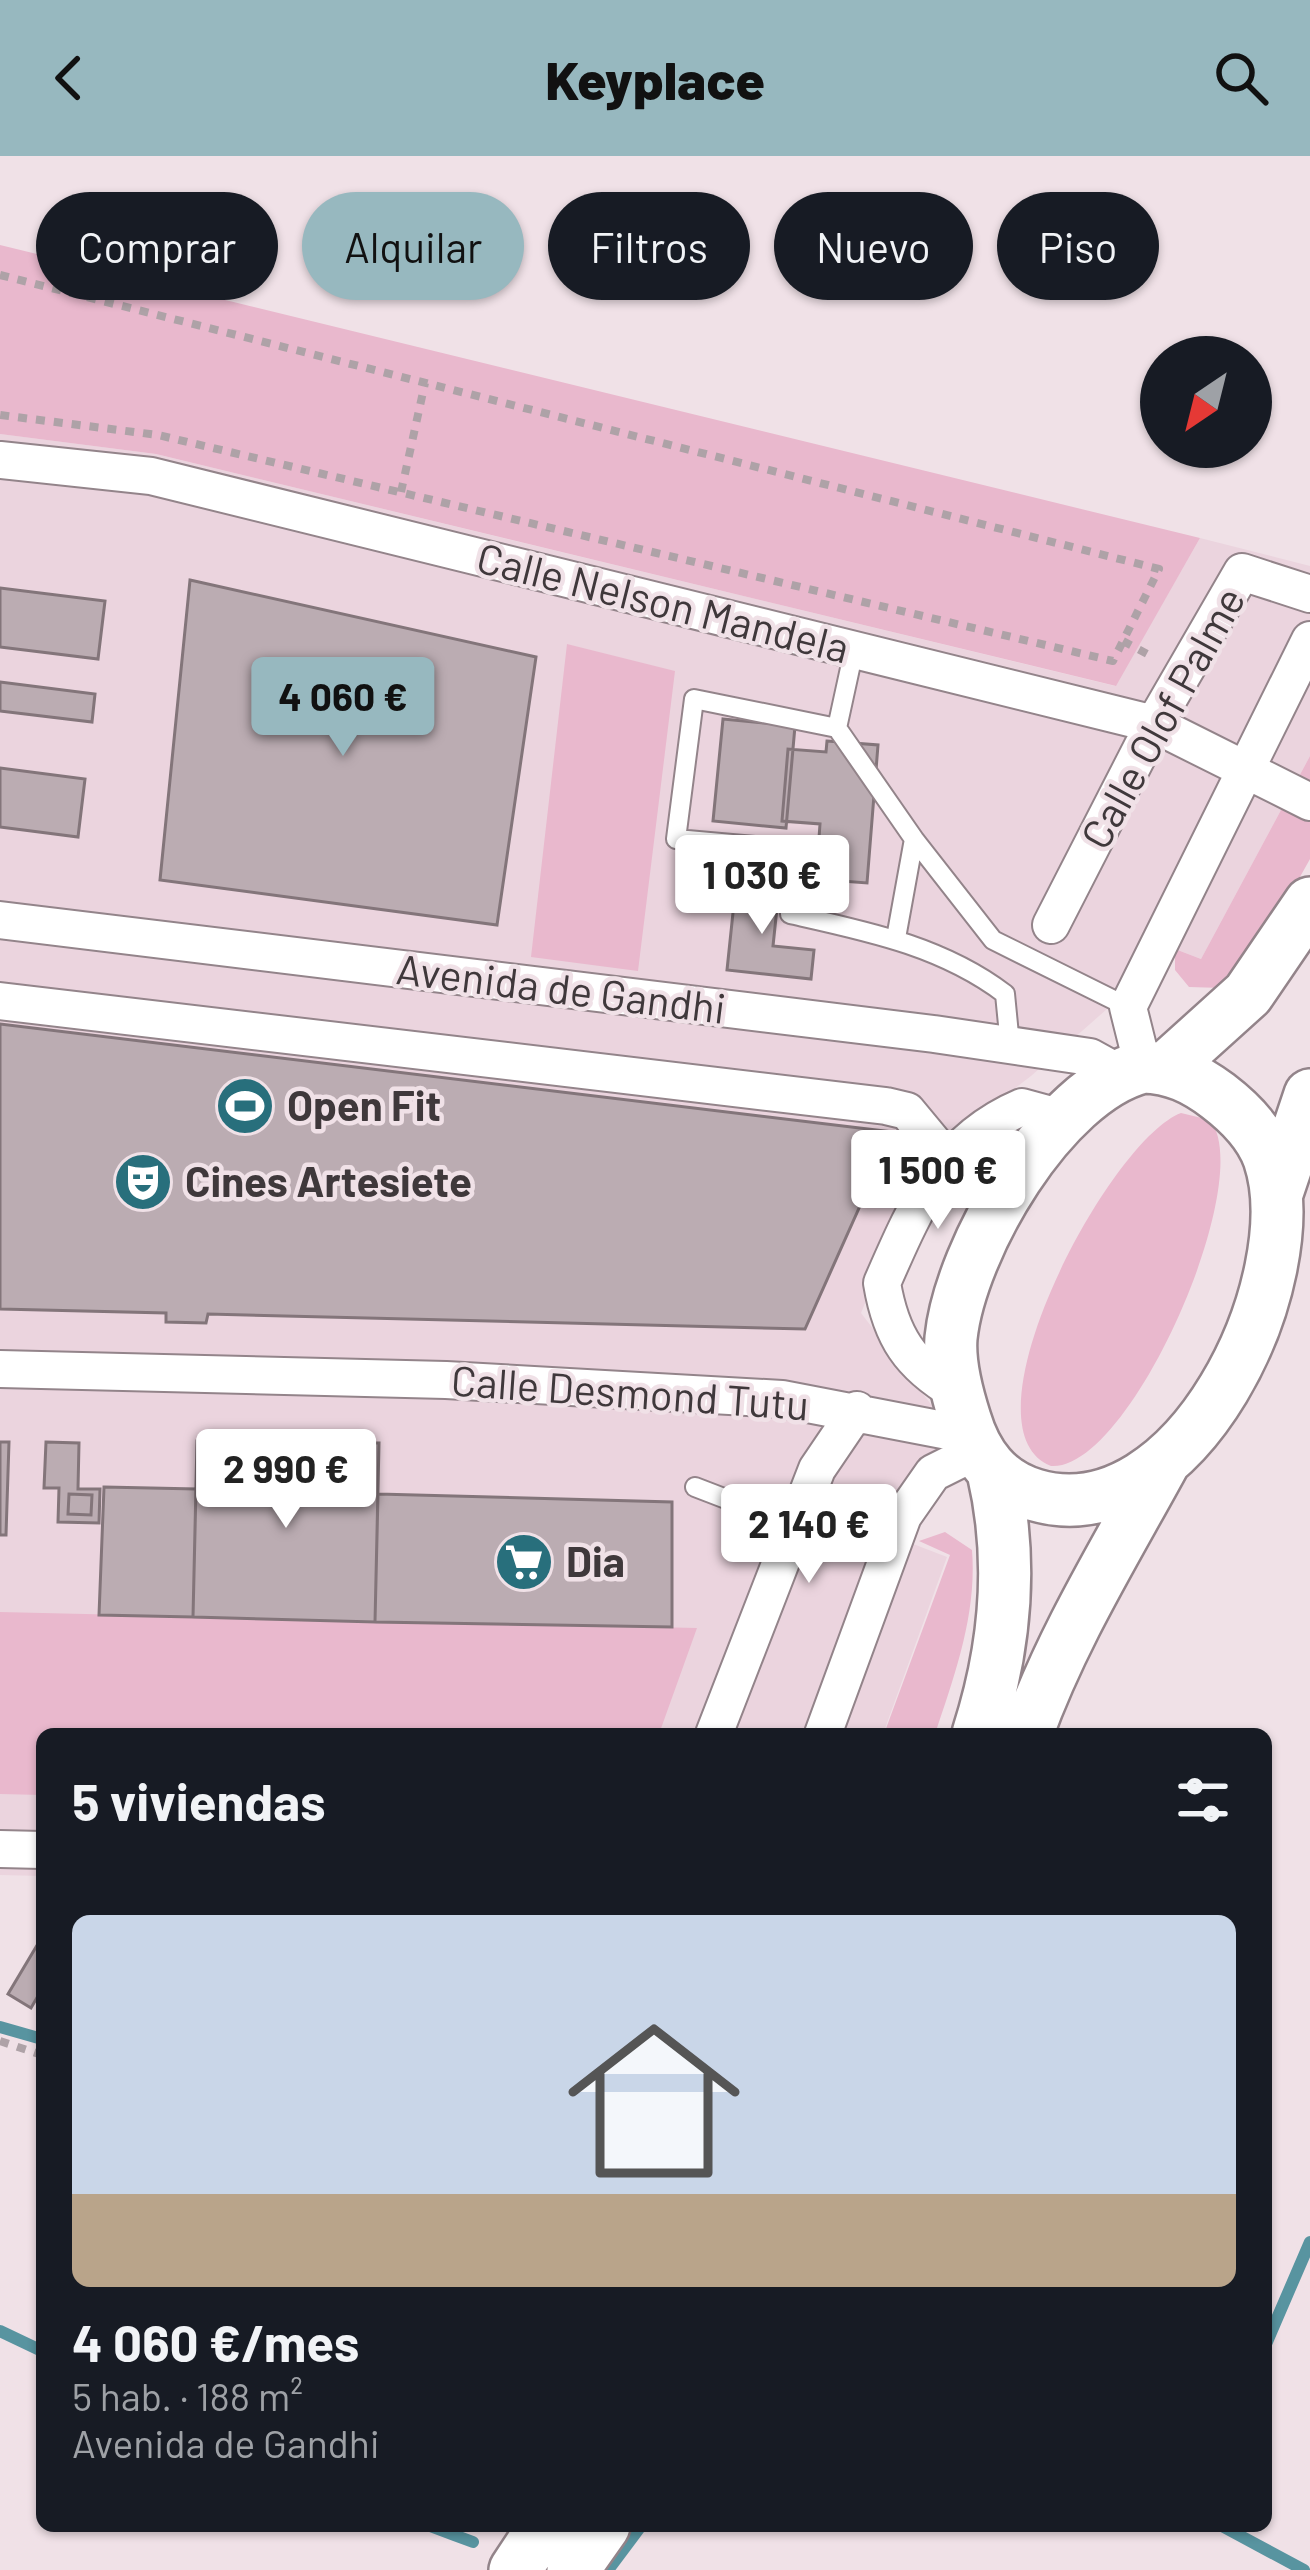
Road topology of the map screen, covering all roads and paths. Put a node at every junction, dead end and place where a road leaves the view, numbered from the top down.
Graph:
1 (0, 275) edge
2 (425, 383) junction
3 (0, 416) edge
4 (0, 460) edge
5 (401, 492) junction
6 (1310, 594) edge
7 (1310, 640) edge
8 (854, 650) junction
9 (1154, 724) junction
10 (837, 728) junction
11 (1246, 770) junction
12 (1310, 802) edge
13 (914, 839) junction
14 (1310, 903) edge
15 (0, 920) edge
16 (1051, 925) dead end
17 (896, 938) junction
18 (0, 1001) edge
19 (1128, 1007) junction
20 (1010, 1045) junction
21 (1143, 1069) junction
22 (1310, 1095) edge
23 (1066, 1119) junction
24 (946, 1158) junction
25 (1276, 1193) junction
26 (0, 1369) edge
27 (857, 1411) junction
28 (974, 1437) junction
29 (1166, 1460) junction
30 (695, 1487) dead end
31 (794, 1525) junction
32 (716, 1728) edge
33 (825, 1728) edge
34 (980, 1728) edge
35 (1029, 1728) edge
36 (0, 1849) edge
37 (36, 1850) edge
38 (0, 2041) edge
39 (36, 2053) edge
40 (540, 2532) edge
41 (600, 2532) edge
42 (515, 2570) edge
43 (573, 2570) edge

1 - 2 path
2 - 5 path
2 - 5 path
3 - 5 path
4 - 8 street, Calle Nelson Mandela
6 - 9 street, Calle Olof Palme
7 - 11 street
8 - 9 street, Calle Nelson Mandela
8 - 10 lane
9 - 11 street, Calle Nelson Mandela
9 - 16 street, Calle Olof Palme
10 - 13 lane
10 - 17 lane
11 - 12 street, Calle Nelson Mandela
11 - 19 street
13 - 17 lane
13 - 19 lane
14 - 21 street
15 - 20 street, Avenida de Gandhi
17 - 20 lane
18 - 24 street, Avenida de Gandhi
19 - 21 street
20 - 21 street, Avenida de Gandhi
21 - 23 street
21 - 25 street
22 - 25 street
23 - 24 street
23 - 28 street
24 - 28 street
25 - 29 street
26 - 27 street, Calle Desmond Tutu
27 - 28 street, Calle Desmond Tutu
27 - 31 street
28 - 29 street
28 - 33 street
28 - 34 street
29 - 35 street
30 - 31 lane
31 - 32 street
36 - 37 street
38 - 39 path
40 - 42 street
41 - 43 street

